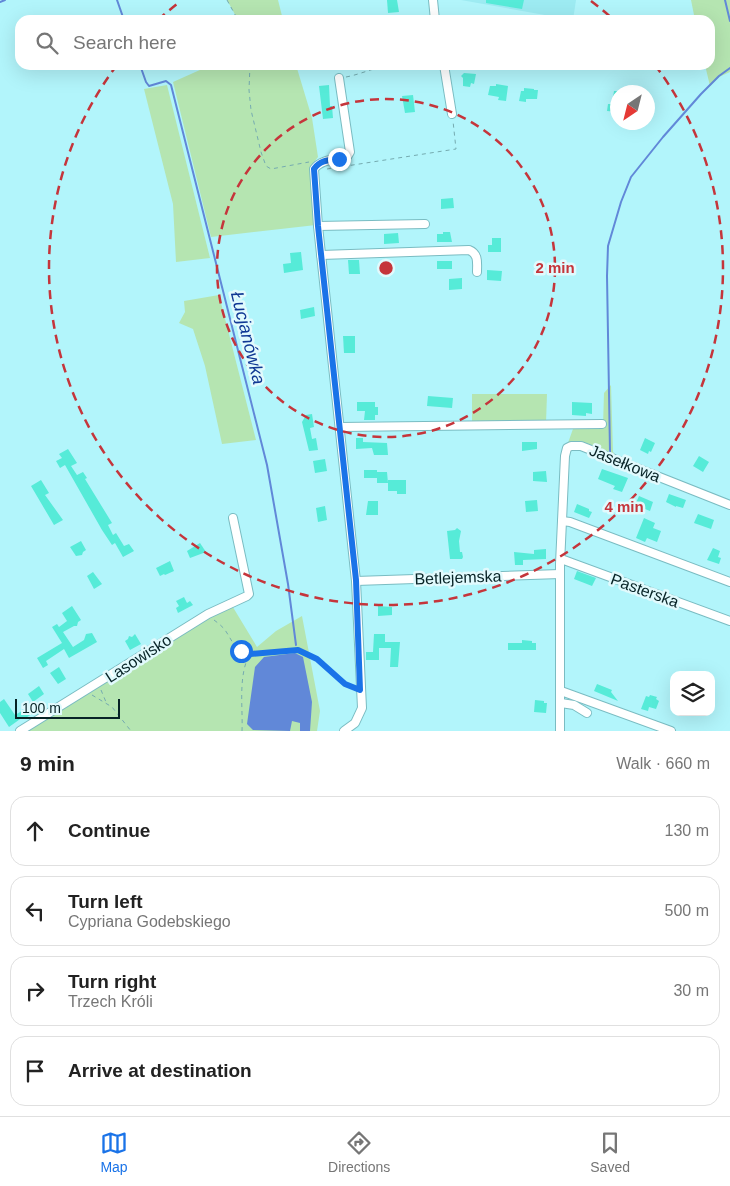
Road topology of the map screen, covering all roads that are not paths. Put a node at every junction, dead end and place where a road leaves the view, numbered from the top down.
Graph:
1 (433, 0) edge
2 (435, 15) edge
3 (445, 70) edge
4 (340, 78) road end
5 (452, 114) road end
6 (425, 224) dead end
7 (318, 226) junction
8 (321, 255) junction
9 (477, 272) dead end
10 (602, 424) dead end
11 (340, 427) junction
12 (730, 505) edge
13 (233, 518) dead end
14 (562, 521) junction
15 (561, 558) junction
16 (560, 574) junction
17 (356, 580) junction
18 (730, 582) edge
19 (730, 622) edge
20 (561, 691) junction
21 (561, 703) junction
22 (587, 712) dead end
23 (20, 731) edge
24 (344, 731) edge
25 (560, 731) edge
26 (671, 731) edge

1 - 2 street
3 - 5 street
4 - 7 street
6 - 7 street
7 - 8 street
8 - 9 street
8 - 11 street
10 - 11 street
11 - 17 street
12 - 14 street, Jasełkowa
13 - 23 street, Lasowisko
14 - 15 street, Jasełkowa
14 - 18 street
15 - 16 street, Jasełkowa
15 - 19 street, Pasterska
16 - 17 street, Betlejemska
16 - 20 street, Jasełkowa
17 - 24 street
20 - 21 street, Jasełkowa
20 - 26 street
21 - 22 street
21 - 25 street, Jasełkowa

